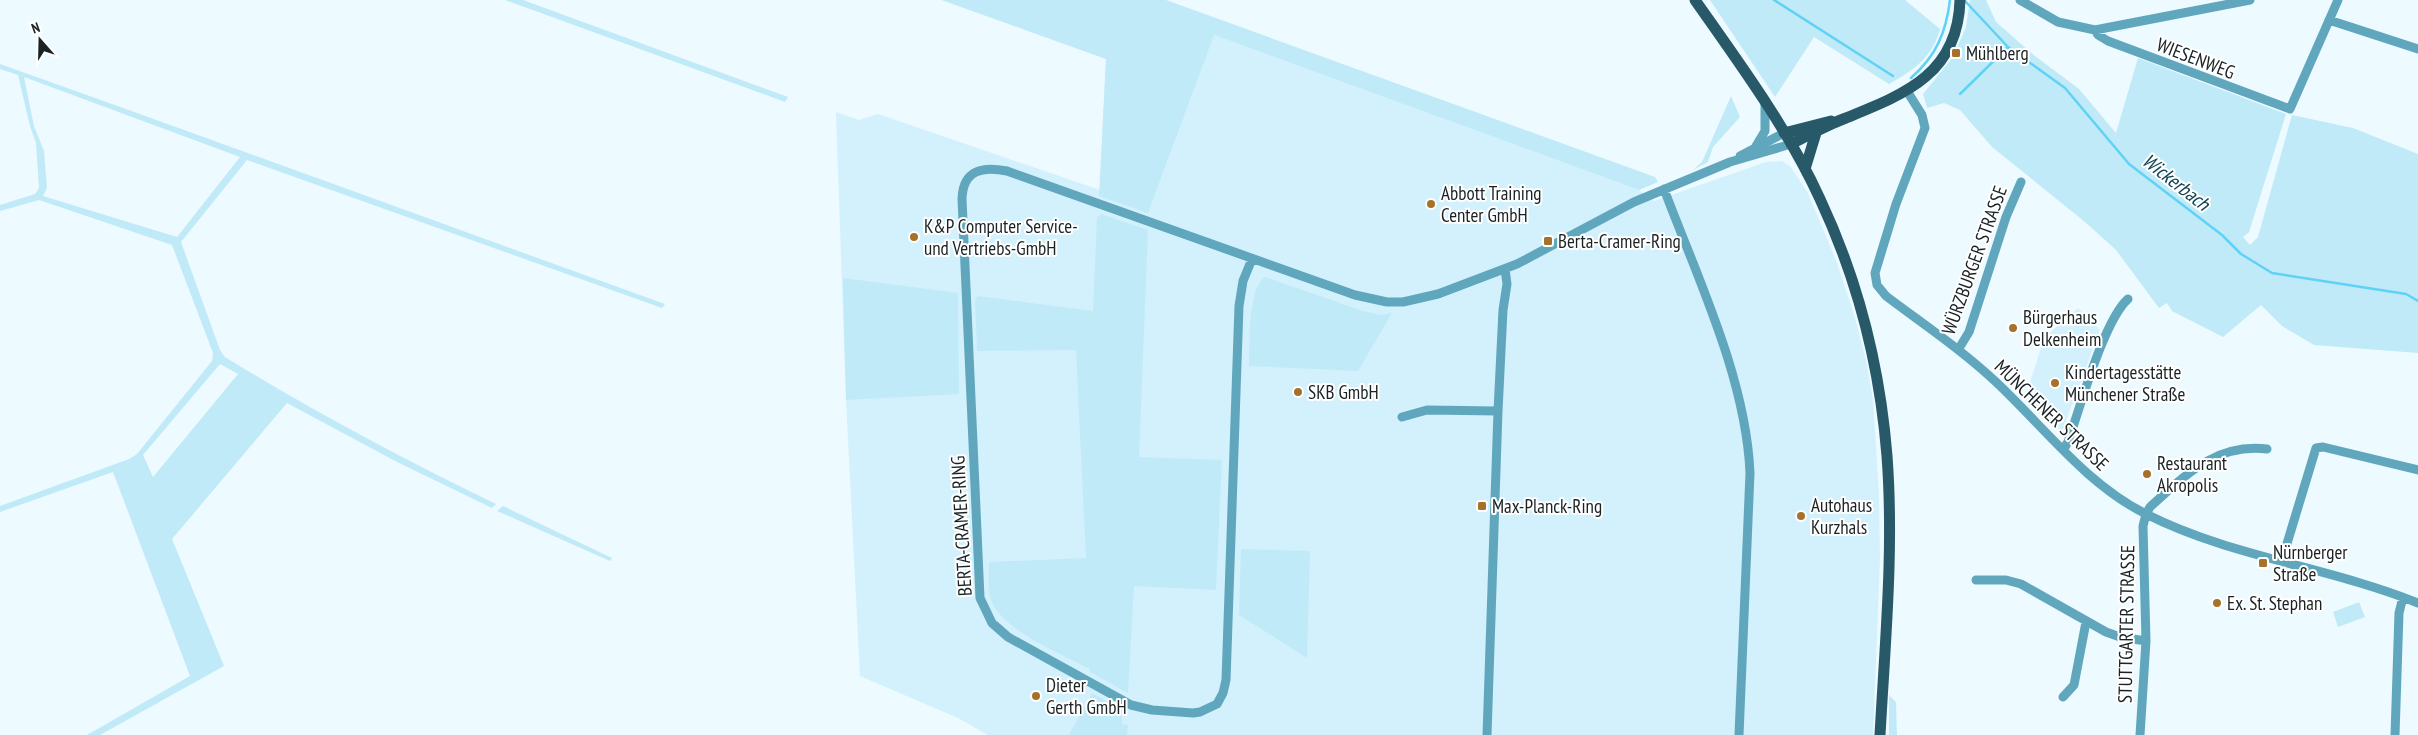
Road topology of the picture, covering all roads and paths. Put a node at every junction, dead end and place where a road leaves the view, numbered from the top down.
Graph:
1 (1695, 0) edge
2 (1960, 0) edge
3 (2020, 0) edge
4 (2250, 0) edge
5 (2338, 0) edge
6 (2200, 4) edge
7 (2329, 20) junction
8 (2095, 30) junction
9 (2418, 49) edge
10 (1907, 92) junction
11 (1765, 104) junction
12 (1844, 118) junction
13 (1816, 132) junction
14 (1784, 133) junction
15 (1790, 144) junction
16 (1755, 147) junction
17 (1730, 162) junction
18 (1805, 169) junction
19 (2021, 182) dead end
20 (1664, 189) junction
21 (1252, 258) junction
22 (1505, 269) junction
23 (2128, 299) dead end
24 (1958, 350) junction
25 (1498, 411) junction
26 (1402, 417) dead end
27 (2266, 449) dead end
28 (2063, 450) junction
29 (2418, 470) edge
30 (2146, 514) junction
31 (2282, 560) junction
32 (1976, 580) dead end
33 (2403, 597) junction
34 (2418, 603) edge
35 (2086, 622) junction
36 (2146, 641) junction
37 (2063, 697) dead end
38 (1487, 735) edge
39 (1739, 735) edge
40 (1880, 735) edge
41 (2140, 735) edge
42 (2395, 735) edge

1 - 11 main road
2 - 10 main road
3 - 8 street
4 - 6 street
5 - 7 street
6 - 8 street
7 - 8 street, WIESENWEG
7 - 9 street
10 - 12 main road
10 - 24 street, MÜNCHENER STRASSE
11 - 14 main road
11 - 16 street
12 - 13 main road
12 - 14 main road
13 - 15 main road
13 - 18 main road
14 - 15 main road
14 - 16 street
15 - 17 street
15 - 18 main road
16 - 17 street
17 - 20 street
18 - 40 main road
19 - 24 street, WÜRZBURGER STRASSE
20 - 22 street
20 - 39 street
21 - 21 street, BERTA-CRAMER-RING
21 - 22 street, BERTA-CRAMER-RING
22 - 25 street
23 - 28 street
24 - 28 street, MÜNCHENER STRASSE
25 - 26 street
25 - 38 street
27 - 30 street
28 - 30 street, MÜNCHENER STRASSE
29 - 31 street
30 - 31 street, MÜNCHENER STRASSE
30 - 36 street, STUTTGARTER STRASSE
31 - 33 street, MÜNCHENER STRASSE
32 - 35 street
33 - 34 street, MÜNCHENER STRASSE
33 - 42 street
35 - 36 street
35 - 37 street
36 - 41 street, STUTTGARTER STRASSE

